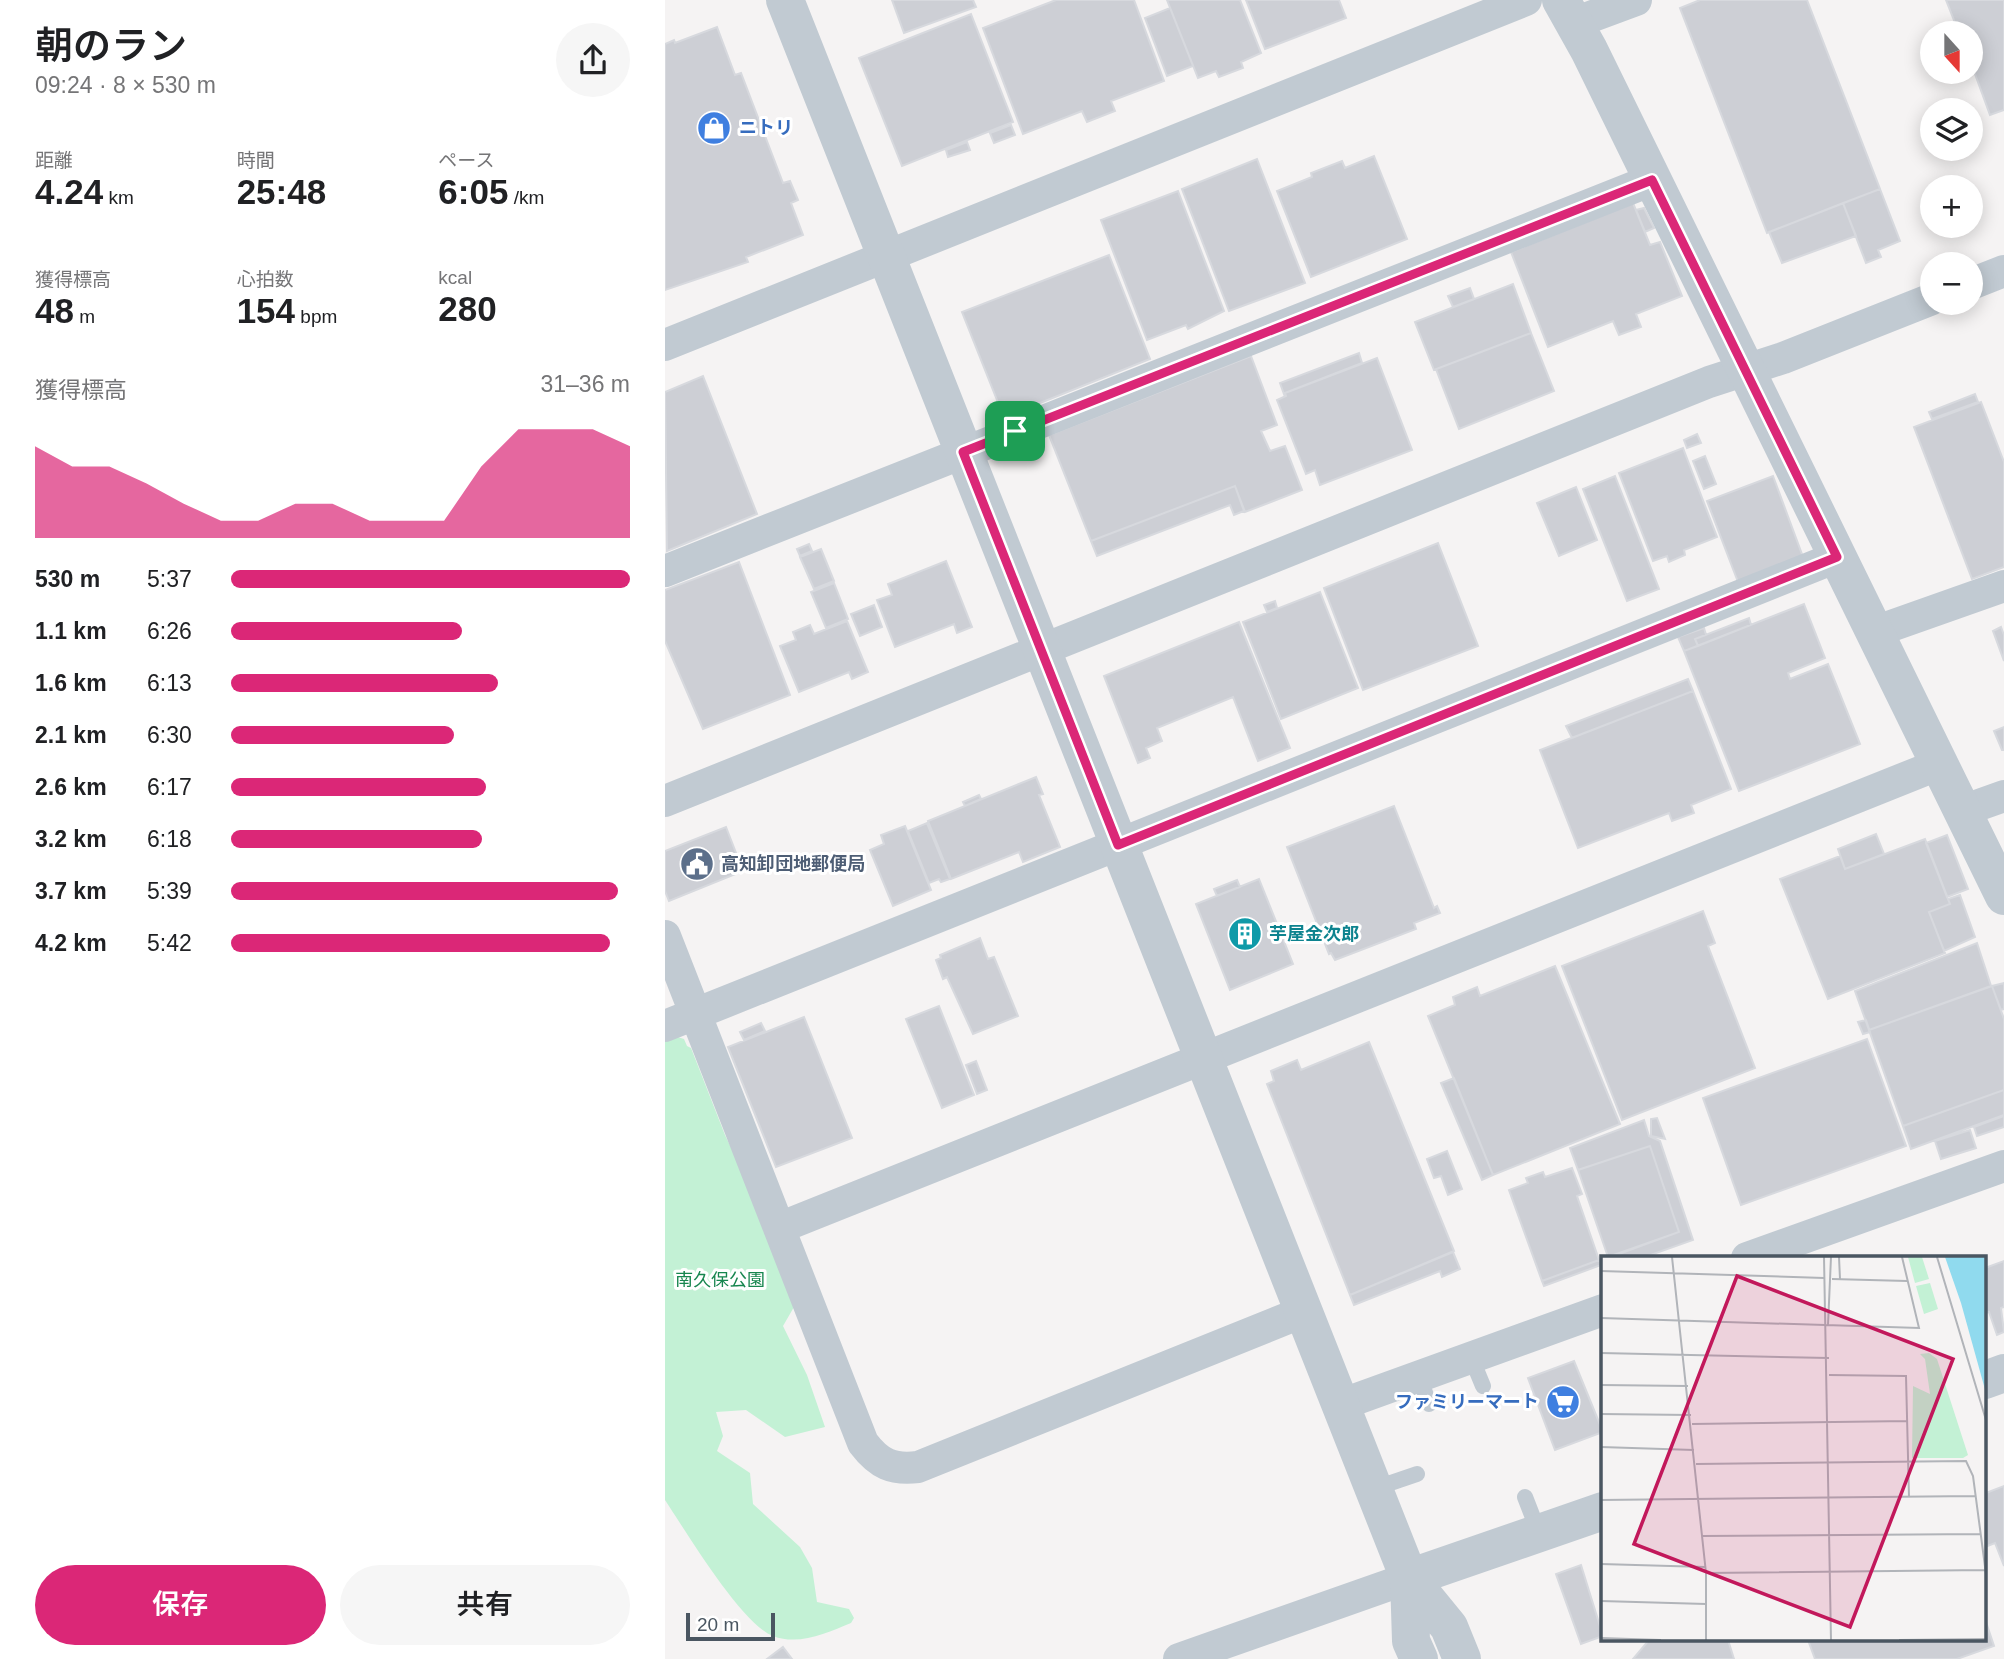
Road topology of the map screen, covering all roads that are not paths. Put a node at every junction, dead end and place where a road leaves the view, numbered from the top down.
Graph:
1 (785, 0) edge
2 (1527, 0) edge
3 (1636, 0) edge
4 (1567, 12) edge
5 (1652, 180) junction
6 (886, 257) junction
7 (2004, 271) edge
8 (1983, 279) edge
9 (1920, 304) edge
10 (665, 345) edge
11 (1746, 370) junction
12 (963, 452) junction
13 (1837, 557) junction
14 (665, 571) edge
15 (2004, 586) edge
16 (1874, 632) junction
17 (1042, 651) junction
18 (1940, 764) junction
19 (2004, 796) edge
20 (665, 801) edge
21 (1962, 811) junction
22 (1118, 845) junction
23 (2004, 896) edge
24 (665, 936) edge
25 (695, 1014) junction
26 (665, 1026) edge
27 (1203, 1059) junction
28 (2004, 1166) edge
29 (779, 1228) junction
30 (1753, 1256) edge
31 (1601, 1311) edge
32 (1303, 1312) junction
33 (2004, 1373) edge
34 (1987, 1379) edge
35 (1340, 1405) junction
36 (1417, 1474) dead end
37 (1373, 1489) junction
38 (1525, 1497) dead end
39 (1601, 1512) edge
40 (1539, 1533) junction
41 (1409, 1578) junction
42 (1179, 1659) edge
43 (1419, 1659) edge
44 (1462, 1659) edge

1 - 6 street
2 - 6 street
3 - 4 street
4 - 5 street
5 - 11 street
5 - 12 street
6 - 10 street
6 - 12 street
7 - 8 street
9 - 11 street
11 - 13 street
11 - 17 street
12 - 14 street
12 - 17 street
13 - 16 street
13 - 22 street
15 - 16 street
16 - 18 street
17 - 20 street
17 - 22 street
18 - 21 street
18 - 27 street
19 - 21 street
21 - 23 street
22 - 25 street
22 - 27 street
24 - 25 street
25 - 26 street
25 - 29 street
27 - 29 street
27 - 32 street
28 - 30 street
29 - 32 street
31 - 35 street
32 - 35 street
33 - 34 street
35 - 37 street
36 - 37 lane
37 - 41 street
38 - 40 lane
39 - 40 street
40 - 41 street
41 - 42 street
41 - 43 street
41 - 44 street

